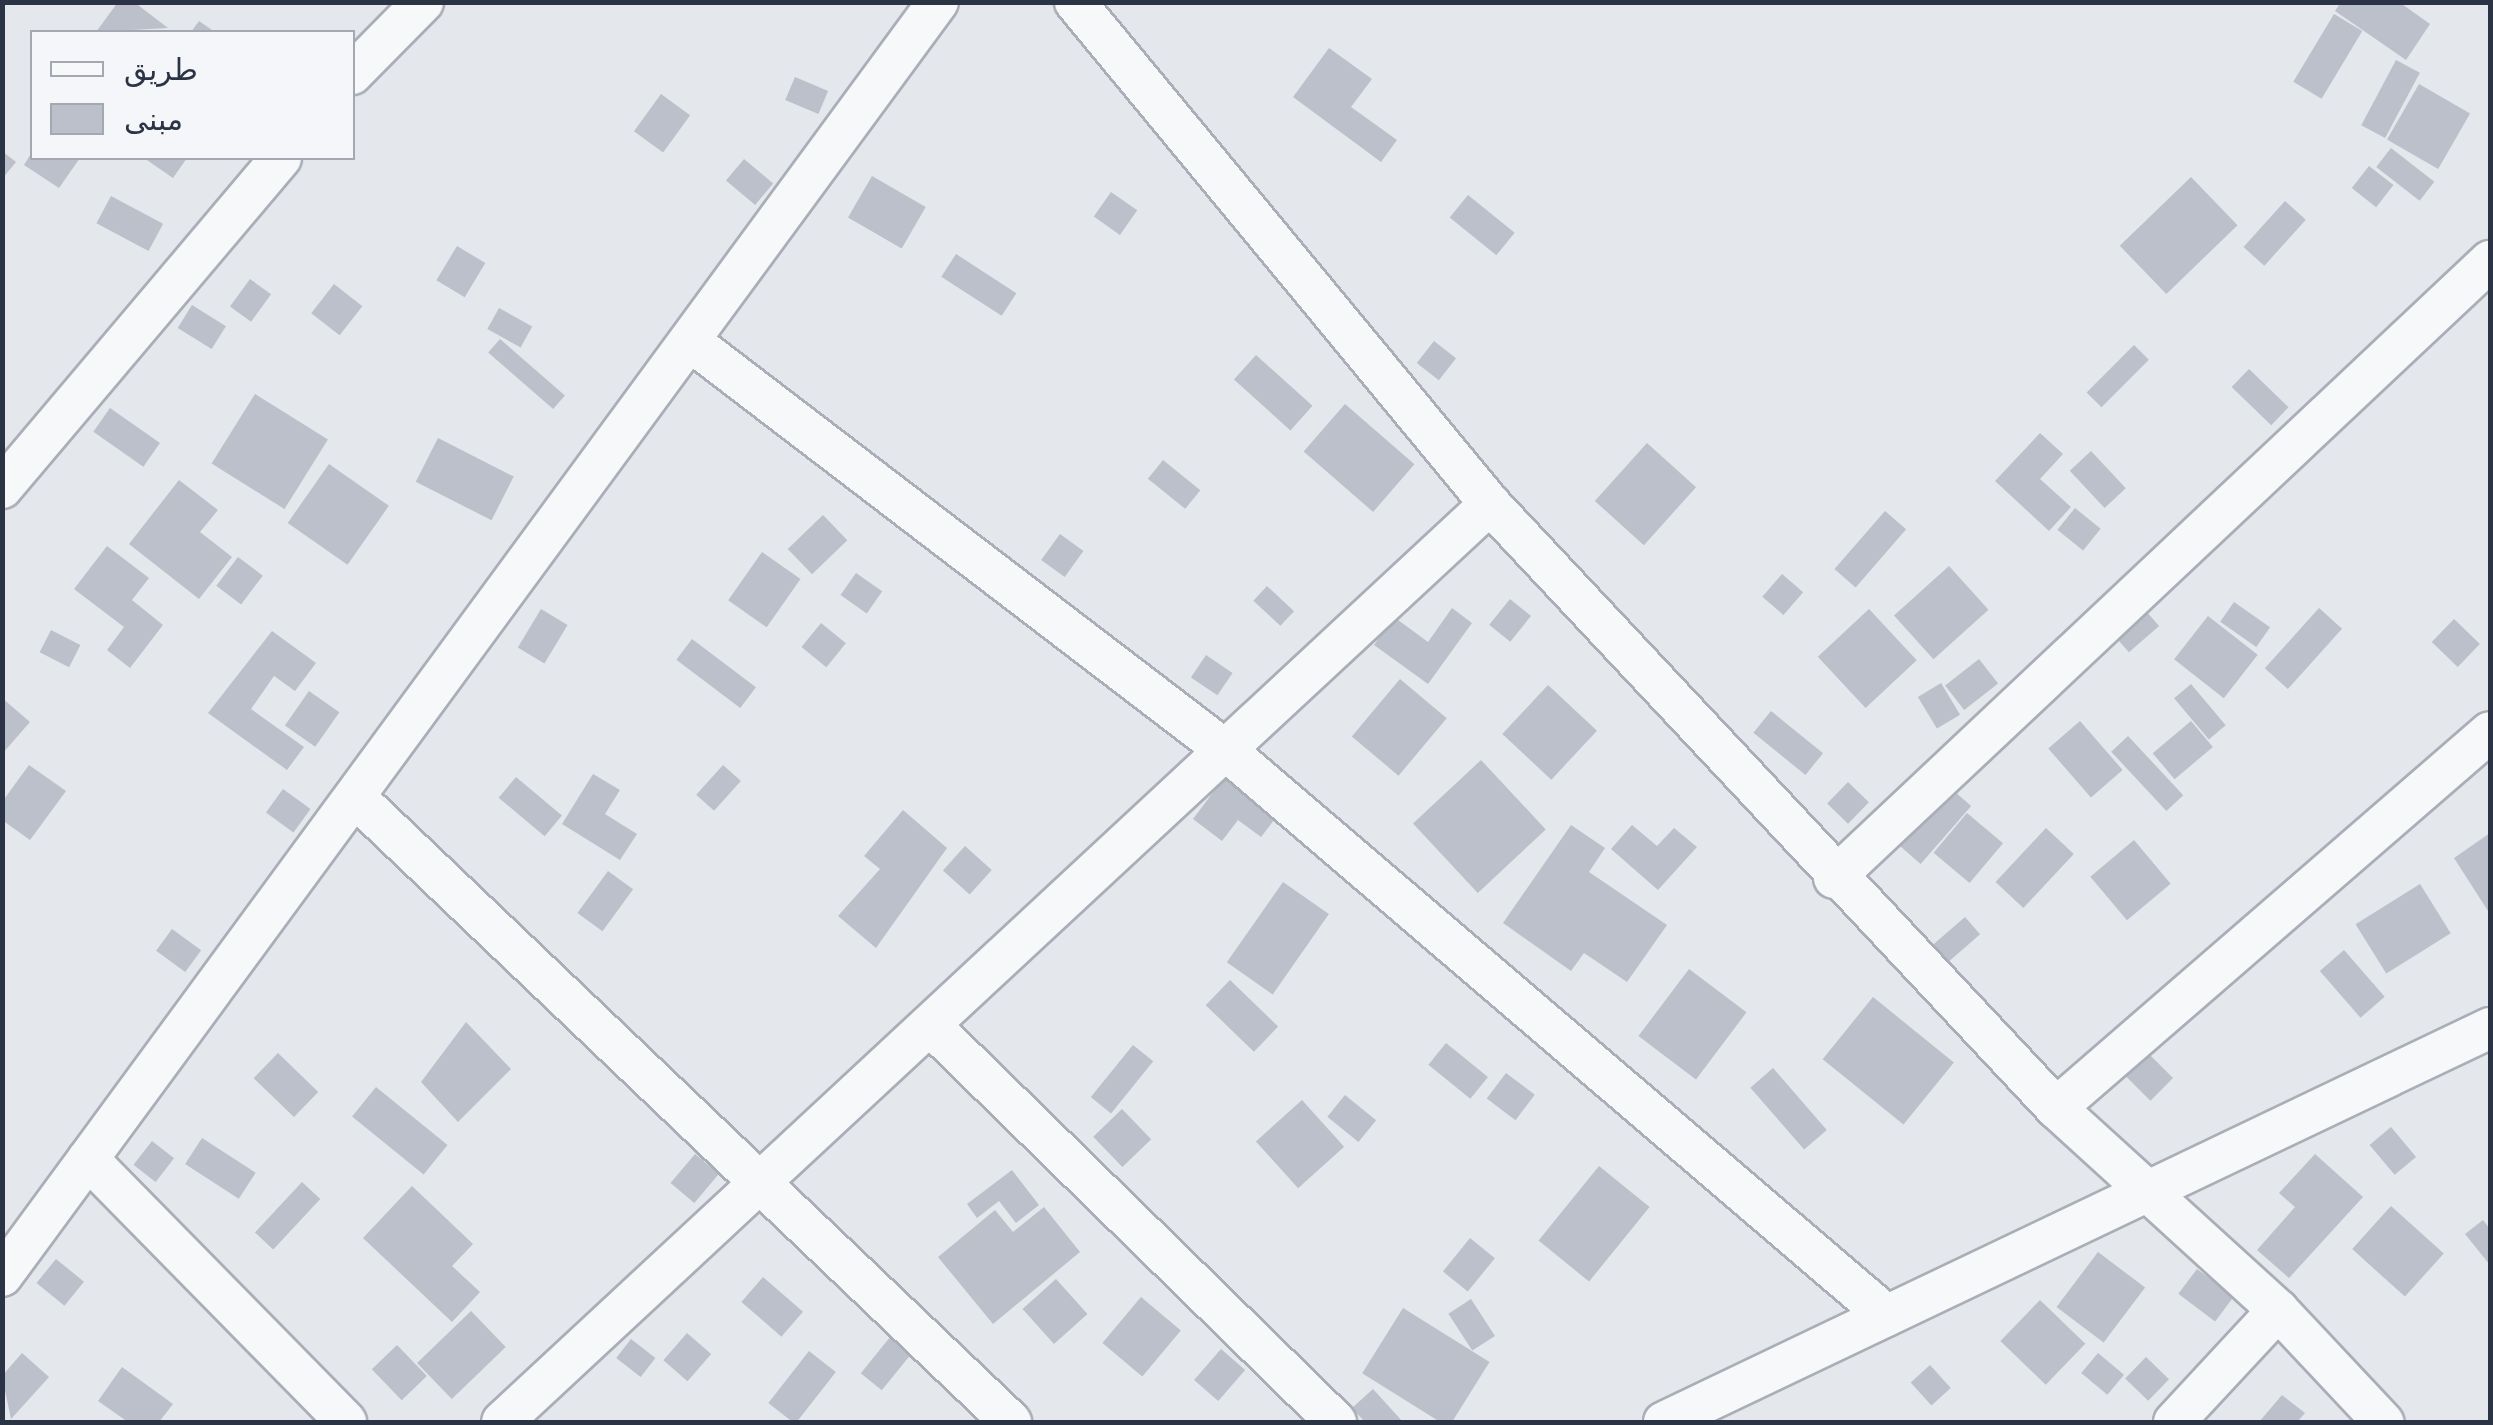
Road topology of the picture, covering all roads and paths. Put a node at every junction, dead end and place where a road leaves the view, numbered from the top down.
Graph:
1 (422, 2) edge
2 (938, 2) edge
3 (1075, 2) edge
4 (355, 71) edge
5 (279, 160) edge
6 (2490, 261) edge
7 (690, 341) junction
8 (2, 488) edge
9 (1490, 504) junction
10 (2490, 732) edge
11 (1229, 753) junction
12 (355, 797) junction
13 (1834, 878) junction
14 (2490, 1028) edge
15 (934, 1029) junction
16 (2056, 1108) junction
17 (88, 1159) junction
18 (760, 1175) junction
19 (2150, 1196) junction
20 (2, 1276) edge
21 (2278, 1310) junction
22 (1886, 1314) junction
23 (346, 1422) edge
24 (502, 1422) edge
25 (1011, 1422) edge
26 (1336, 1422) edge
27 (1664, 1422) edge
28 (2174, 1422) edge
29 (2383, 1422) edge

1 - 4 street
2 - 7 street
3 - 9 street
5 - 8 street
6 - 13 street
7 - 11 street
7 - 12 street
9 - 11 street
9 - 13 street
10 - 16 street
11 - 15 street
11 - 22 street
12 - 17 street
12 - 18 street
13 - 16 street
14 - 19 street
15 - 18 street
15 - 26 street
16 - 19 street
17 - 20 street
17 - 23 street
18 - 24 street
18 - 25 street
19 - 21 street
19 - 22 street
21 - 28 street
21 - 29 street
22 - 27 street

